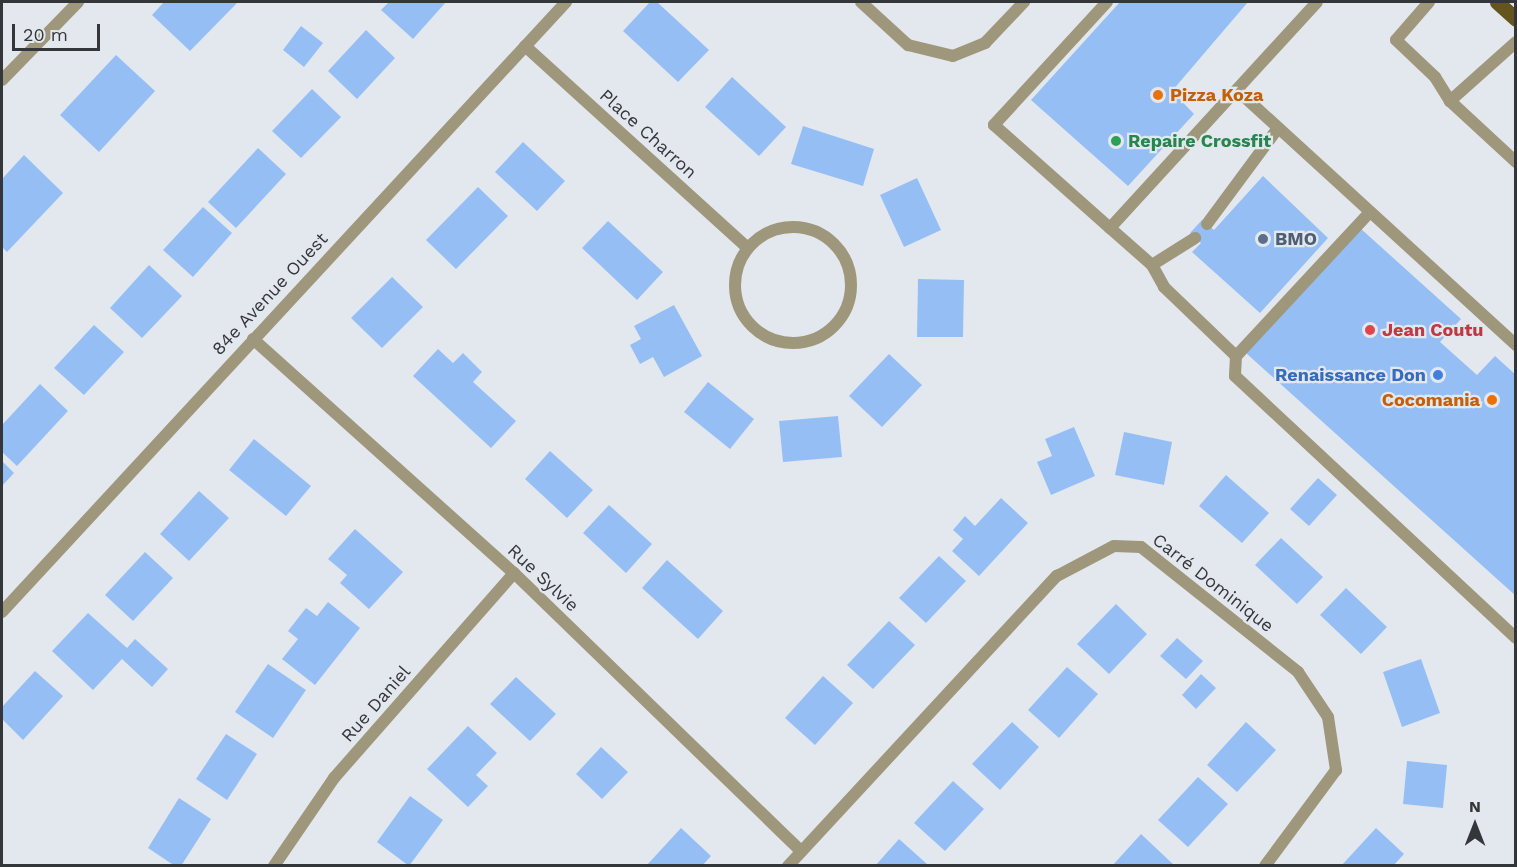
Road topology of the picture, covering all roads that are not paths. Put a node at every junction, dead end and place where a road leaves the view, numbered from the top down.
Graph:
1 (78, 2) edge
2 (566, 2) edge
3 (861, 2) edge
4 (1024, 2) edge
5 (1107, 2) edge
6 (1317, 2) edge
7 (1429, 2) edge
8 (1497, 2) edge
9 (1515, 19) edge
10 (1515, 42) edge
11 (525, 46) junction
12 (2, 80) edge
13 (1238, 91) junction
14 (1450, 102) junction
15 (1278, 128) junction
16 (1515, 162) edge
17 (1370, 212) junction
18 (1207, 224) dead end
19 (1110, 228) junction
20 (1196, 238) dead end
21 (748, 248) junction
22 (1152, 265) junction
23 (253, 339) junction
24 (1515, 345) edge
25 (1236, 356) junction
26 (514, 573) junction
27 (2, 612) edge
28 (1515, 638) edge
29 (801, 851) junction
30 (274, 866) edge
31 (788, 866) edge
32 (1266, 866) edge

1 - 12 street
2 - 11 street, 84e Avenue Ouest
3 - 4 street
5 - 19 street
6 - 13 street
7 - 14 street
8 - 9 main road
10 - 14 street
11 - 21 street, Place Charron
11 - 23 street, 84e Avenue Ouest
13 - 15 street
13 - 19 street
14 - 16 street
15 - 17 street
15 - 18 street
17 - 24 street
17 - 25 street
19 - 22 street
20 - 22 street
21 - 21 street
22 - 25 street
23 - 26 street, Rue Sylvie
23 - 27 street, 84e Avenue Ouest
25 - 28 street
26 - 29 street, Rue Sylvie
26 - 30 street, Rue Daniel
29 - 31 street, Carré Dominique
29 - 32 street, Carré Dominique

